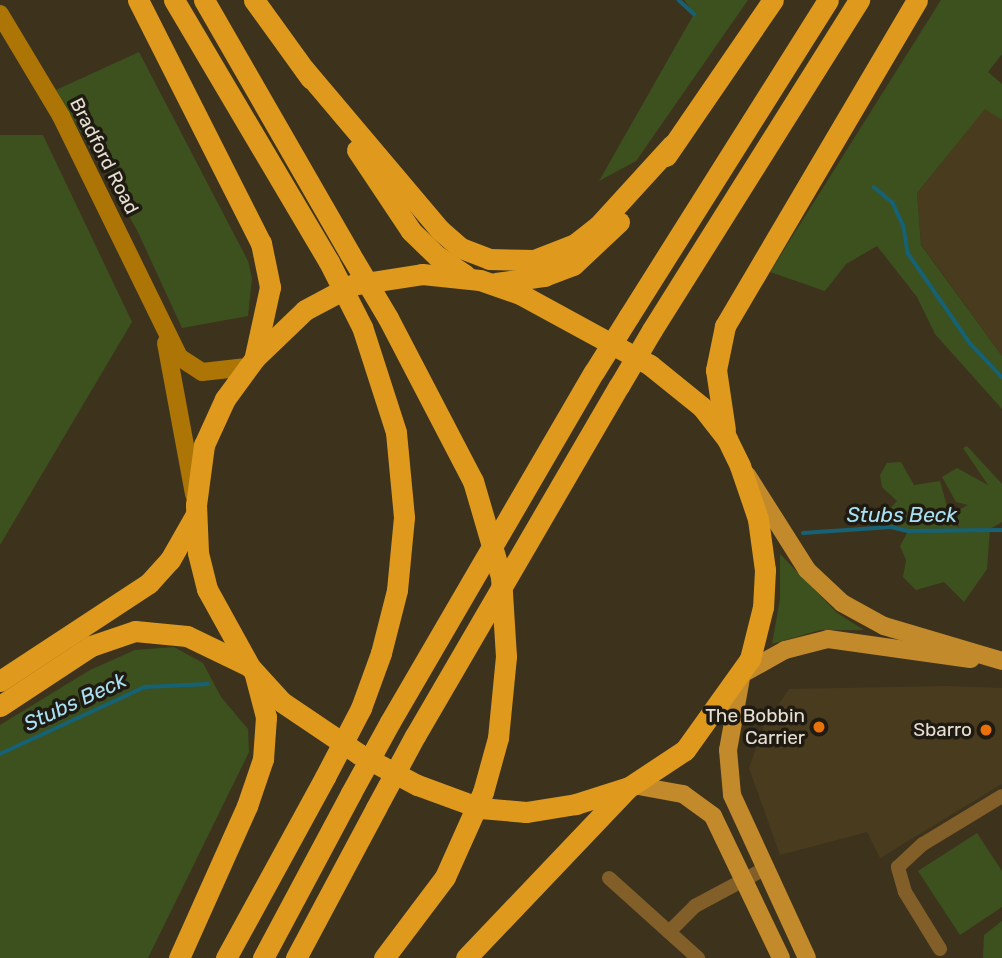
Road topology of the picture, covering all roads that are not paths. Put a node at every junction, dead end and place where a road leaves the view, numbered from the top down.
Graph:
1 (138, 0) edge
2 (174, 0) edge
3 (204, 0) edge
4 (254, 0) edge
5 (773, 0) edge
6 (828, 0) edge
7 (859, 0) edge
8 (917, 0) edge
9 (0, 14) edge
10 (304, 69) junction
11 (673, 145) junction
12 (482, 281) junction
13 (162, 322) junction
14 (251, 362) junction
15 (727, 439) junction
16 (740, 466) junction
17 (196, 509) junction
18 (1002, 662) edge
19 (252, 668) junction
20 (742, 676) junction
21 (0, 681) edge
22 (0, 706) edge
23 (631, 786) junction
24 (1002, 796) edge
25 (764, 869) junction
26 (609, 878) dead end
27 (745, 878) junction
28 (669, 932) junction
29 (940, 949) dead end
30 (179, 958) edge
31 (226, 958) edge
32 (263, 958) edge
33 (296, 958) edge
34 (384, 958) edge
35 (466, 958) edge
36 (698, 958) edge
37 (781, 958) edge
38 (807, 958) edge

1 - 14 highway
2 - 31 highway, bridge
3 - 34 highway, bridge
4 - 10 highway
5 - 11 highway
6 - 32 highway, bridge
7 - 33 highway, bridge
8 - 15 highway
9 - 13 street, Bradford Road
10 - 11 highway
10 - 12 highway
11 - 12 highway
12 - 14 highway
12 - 15 highway
13 - 14 street, Bradford Road
13 - 17 street, Bradford Road
14 - 17 highway
15 - 16 highway
16 - 18 main road
16 - 20 highway
17 - 19 highway
17 - 21 highway
18 - 20 main road
19 - 22 highway
19 - 23 highway
19 - 30 highway
20 - 23 highway
20 - 25 main road
23 - 27 main road
23 - 35 highway
24 - 29 street
25 - 27 street
25 - 38 main road
26 - 28 street
27 - 28 street
27 - 37 main road
28 - 36 street

